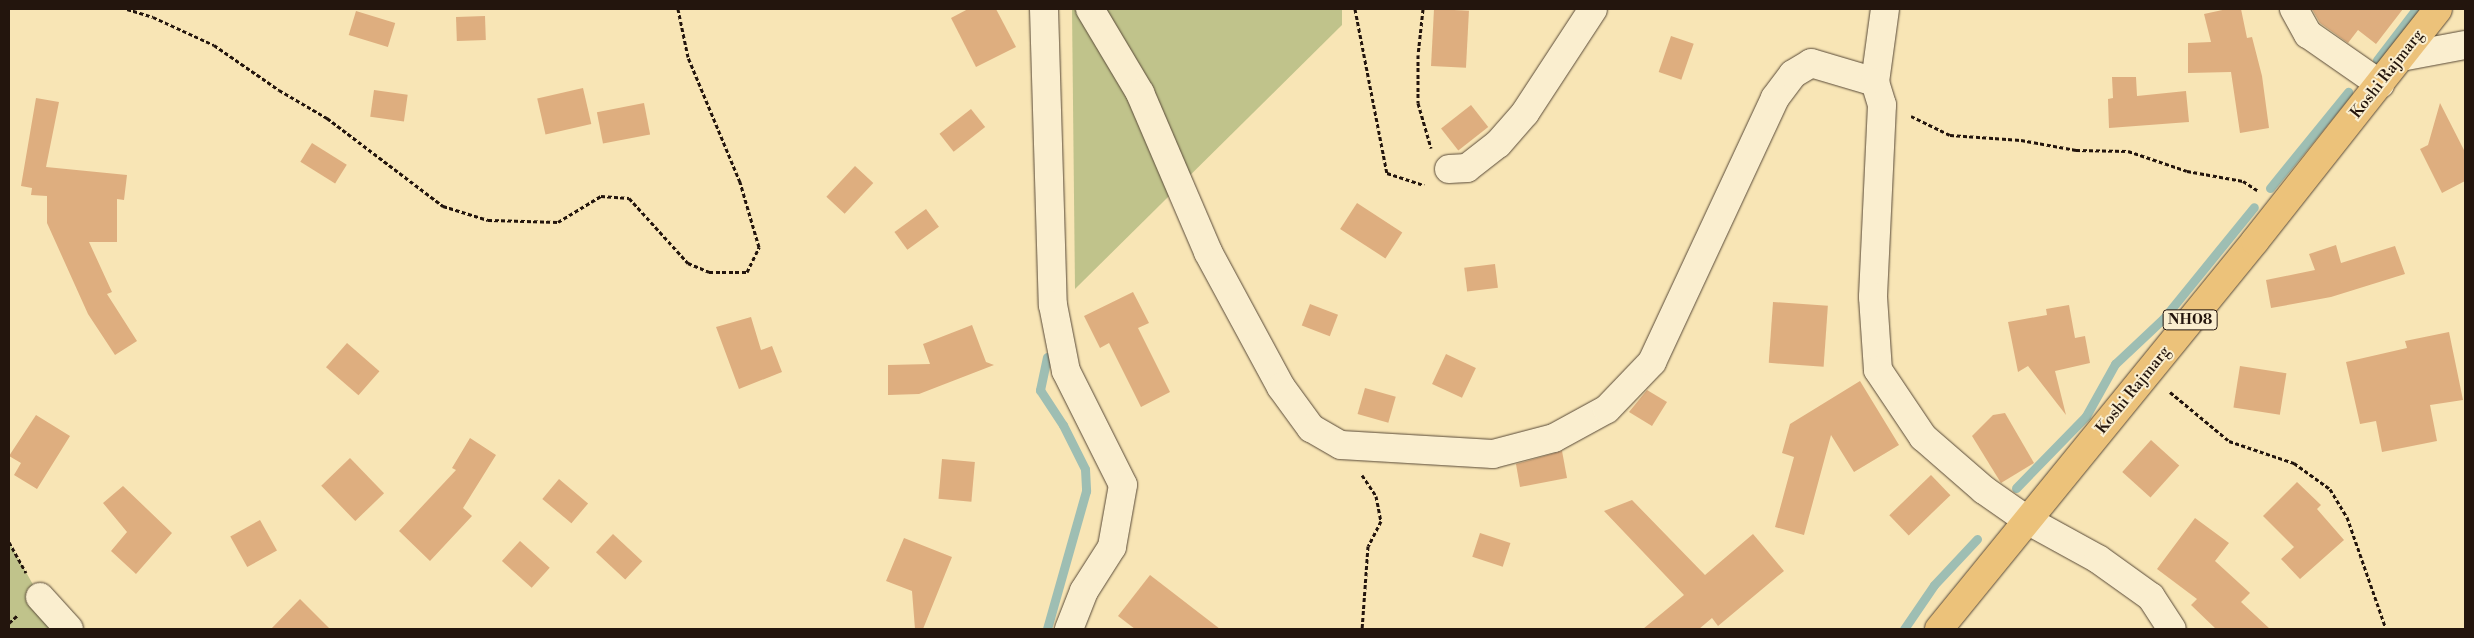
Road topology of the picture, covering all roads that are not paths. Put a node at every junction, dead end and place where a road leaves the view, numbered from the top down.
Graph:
1 (1044, 9) edge
2 (1090, 9) edge
3 (1593, 9) edge
4 (1885, 9) edge
5 (2294, 9) edge
6 (2438, 9) edge
7 (2465, 45) edge
8 (2401, 57) junction
9 (2380, 84) junction
10 (1879, 94) junction
11 (1449, 169) road end
12 (2027, 520) junction
13 (40, 598) dead end
14 (69, 629) edge
15 (1069, 629) edge
16 (1939, 629) edge
17 (2172, 629) edge

1 - 15 street
2 - 10 street
3 - 11 street
4 - 10 street
5 - 9 street
6 - 8 main road, Koshi Rajmarg / NH08
7 - 8 street
8 - 9 main road, Koshi Rajmarg / NH08
9 - 12 main road, Koshi Rajmarg / NH08
10 - 12 street
12 - 16 main road, Koshi Rajmarg / NH08
12 - 17 street
13 - 14 street

